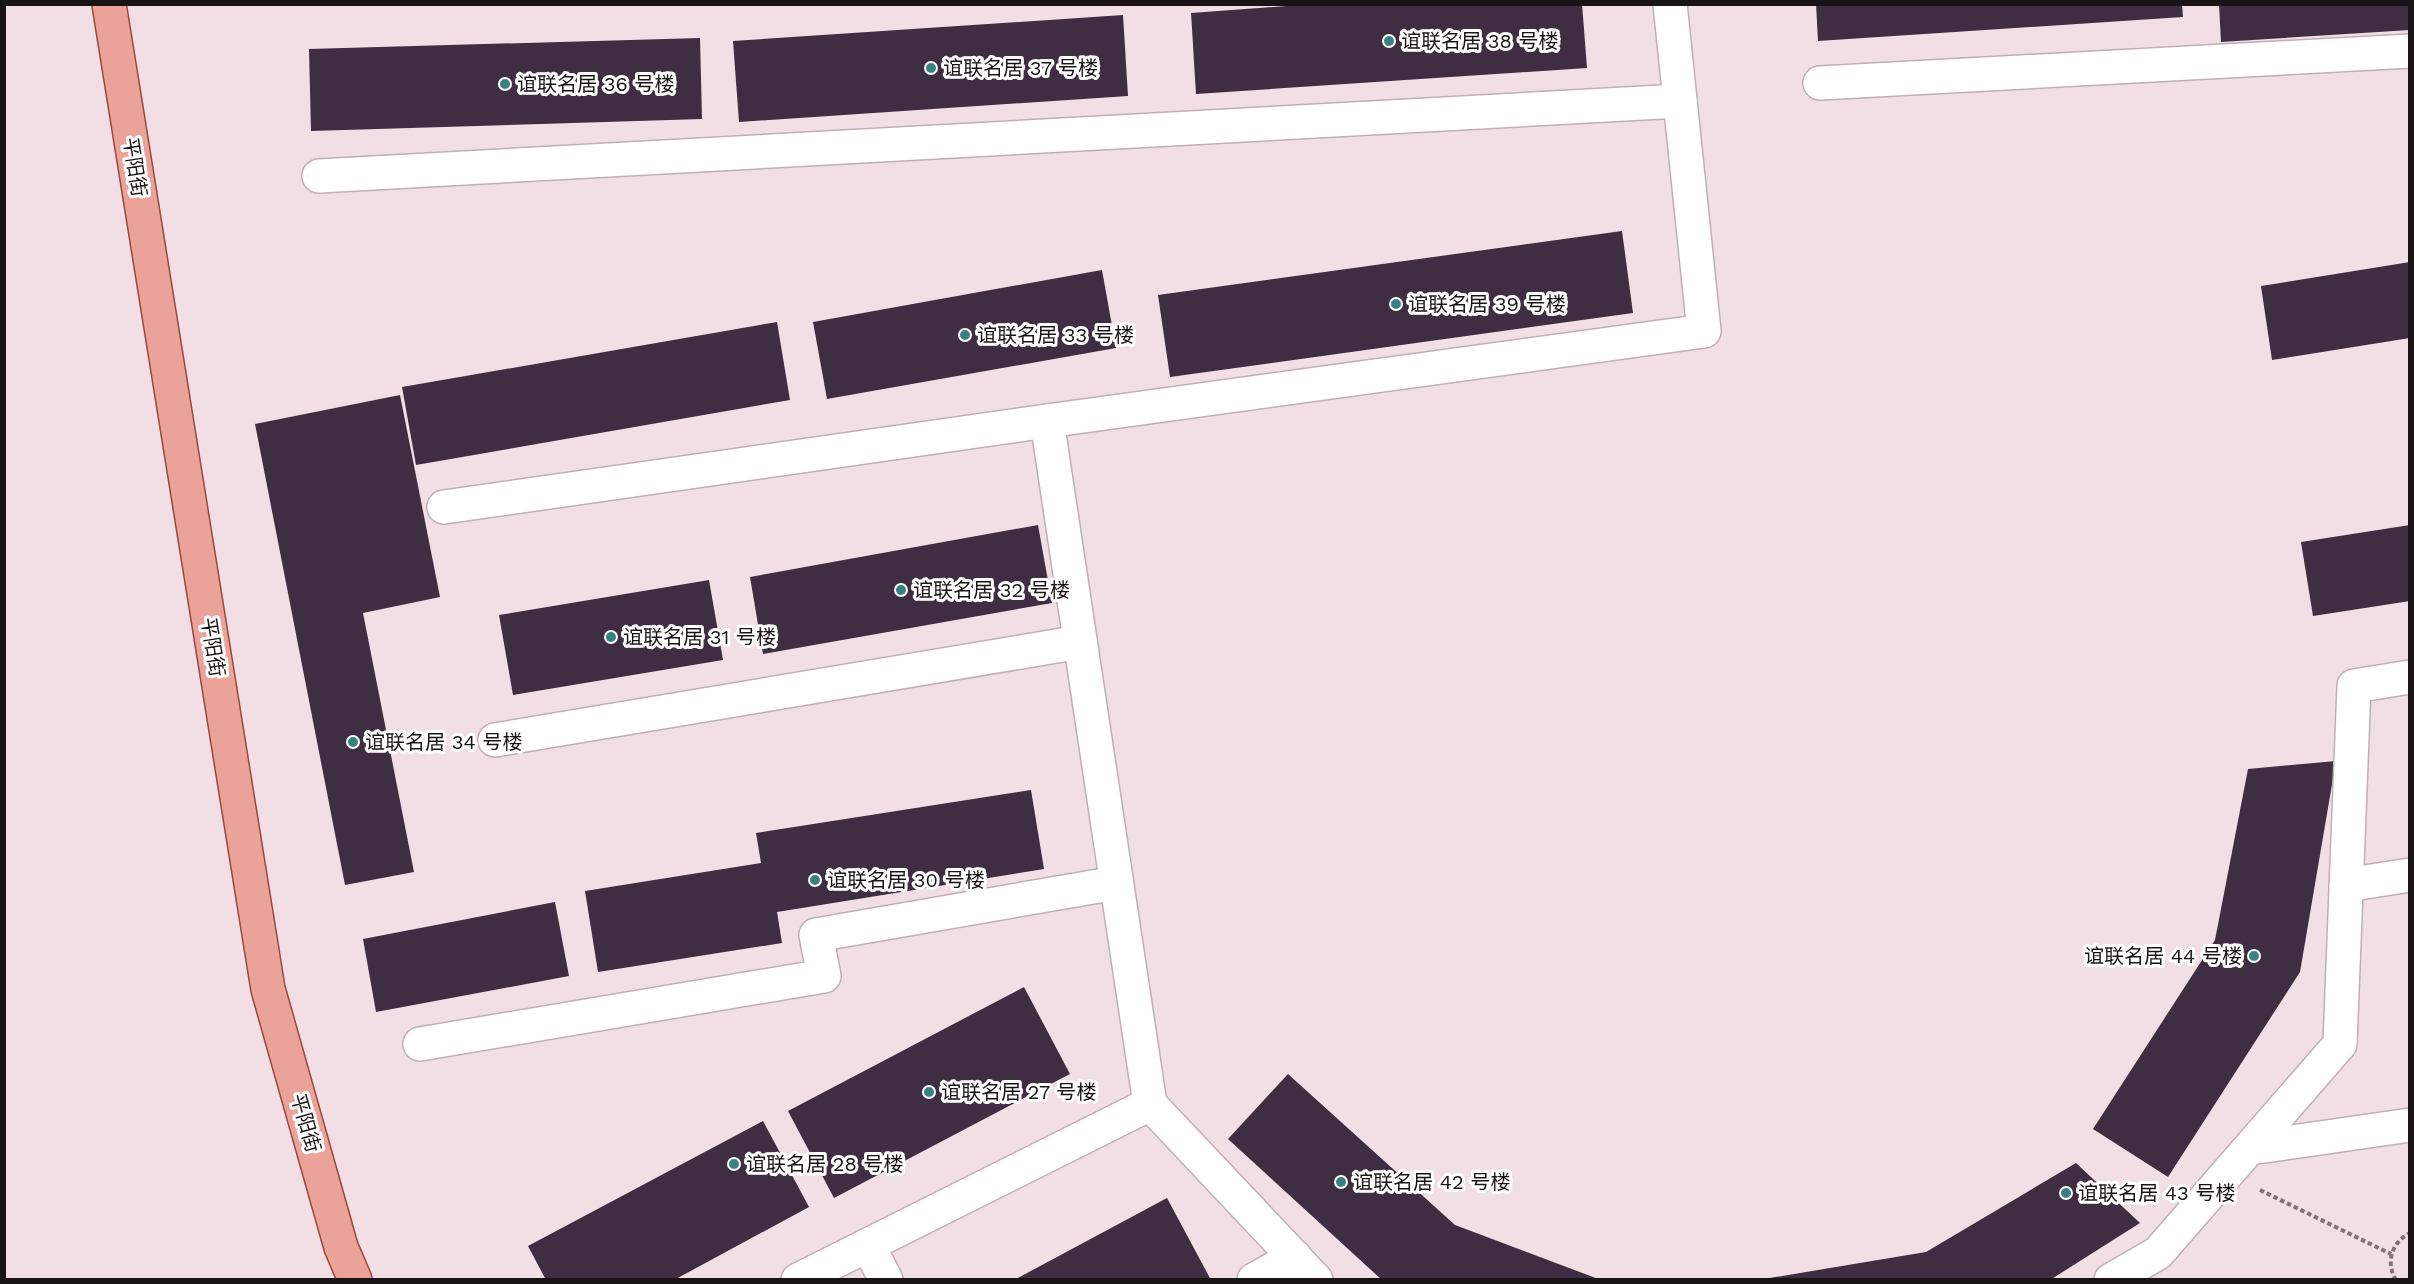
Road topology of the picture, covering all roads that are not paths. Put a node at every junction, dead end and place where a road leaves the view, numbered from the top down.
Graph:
1 (109, 4) edge
2 (1670, 4) edge
3 (2409, 51) edge
4 (1820, 83) dead end
5 (1680, 101) junction
6 (319, 176) dead end
7 (1047, 421) junction
8 (444, 507) dead end
9 (1080, 642) junction
10 (2409, 677) edge
11 (495, 740) dead end
12 (2409, 875) edge
13 (1116, 883) junction
14 (2346, 885) junction
15 (420, 1044) dead end
16 (1150, 1104) junction
17 (2409, 1125) edge
18 (2250, 1148) junction
19 (867, 1245) junction
20 (1305, 1268) edge
21 (2128, 1275) edge
22 (355, 1280) edge
23 (798, 1280) edge
24 (886, 1280) edge
25 (1254, 1280) edge

1 - 22 main road, 平阳街
2 - 5 street
3 - 4 street
5 - 6 street
5 - 7 street
7 - 8 street
7 - 9 street
9 - 11 street
9 - 13 street
10 - 14 street
12 - 14 street
13 - 15 street
13 - 16 street
14 - 18 street
16 - 19 street
16 - 20 street
17 - 18 street
18 - 21 street
19 - 23 street
19 - 24 street
20 - 25 street

